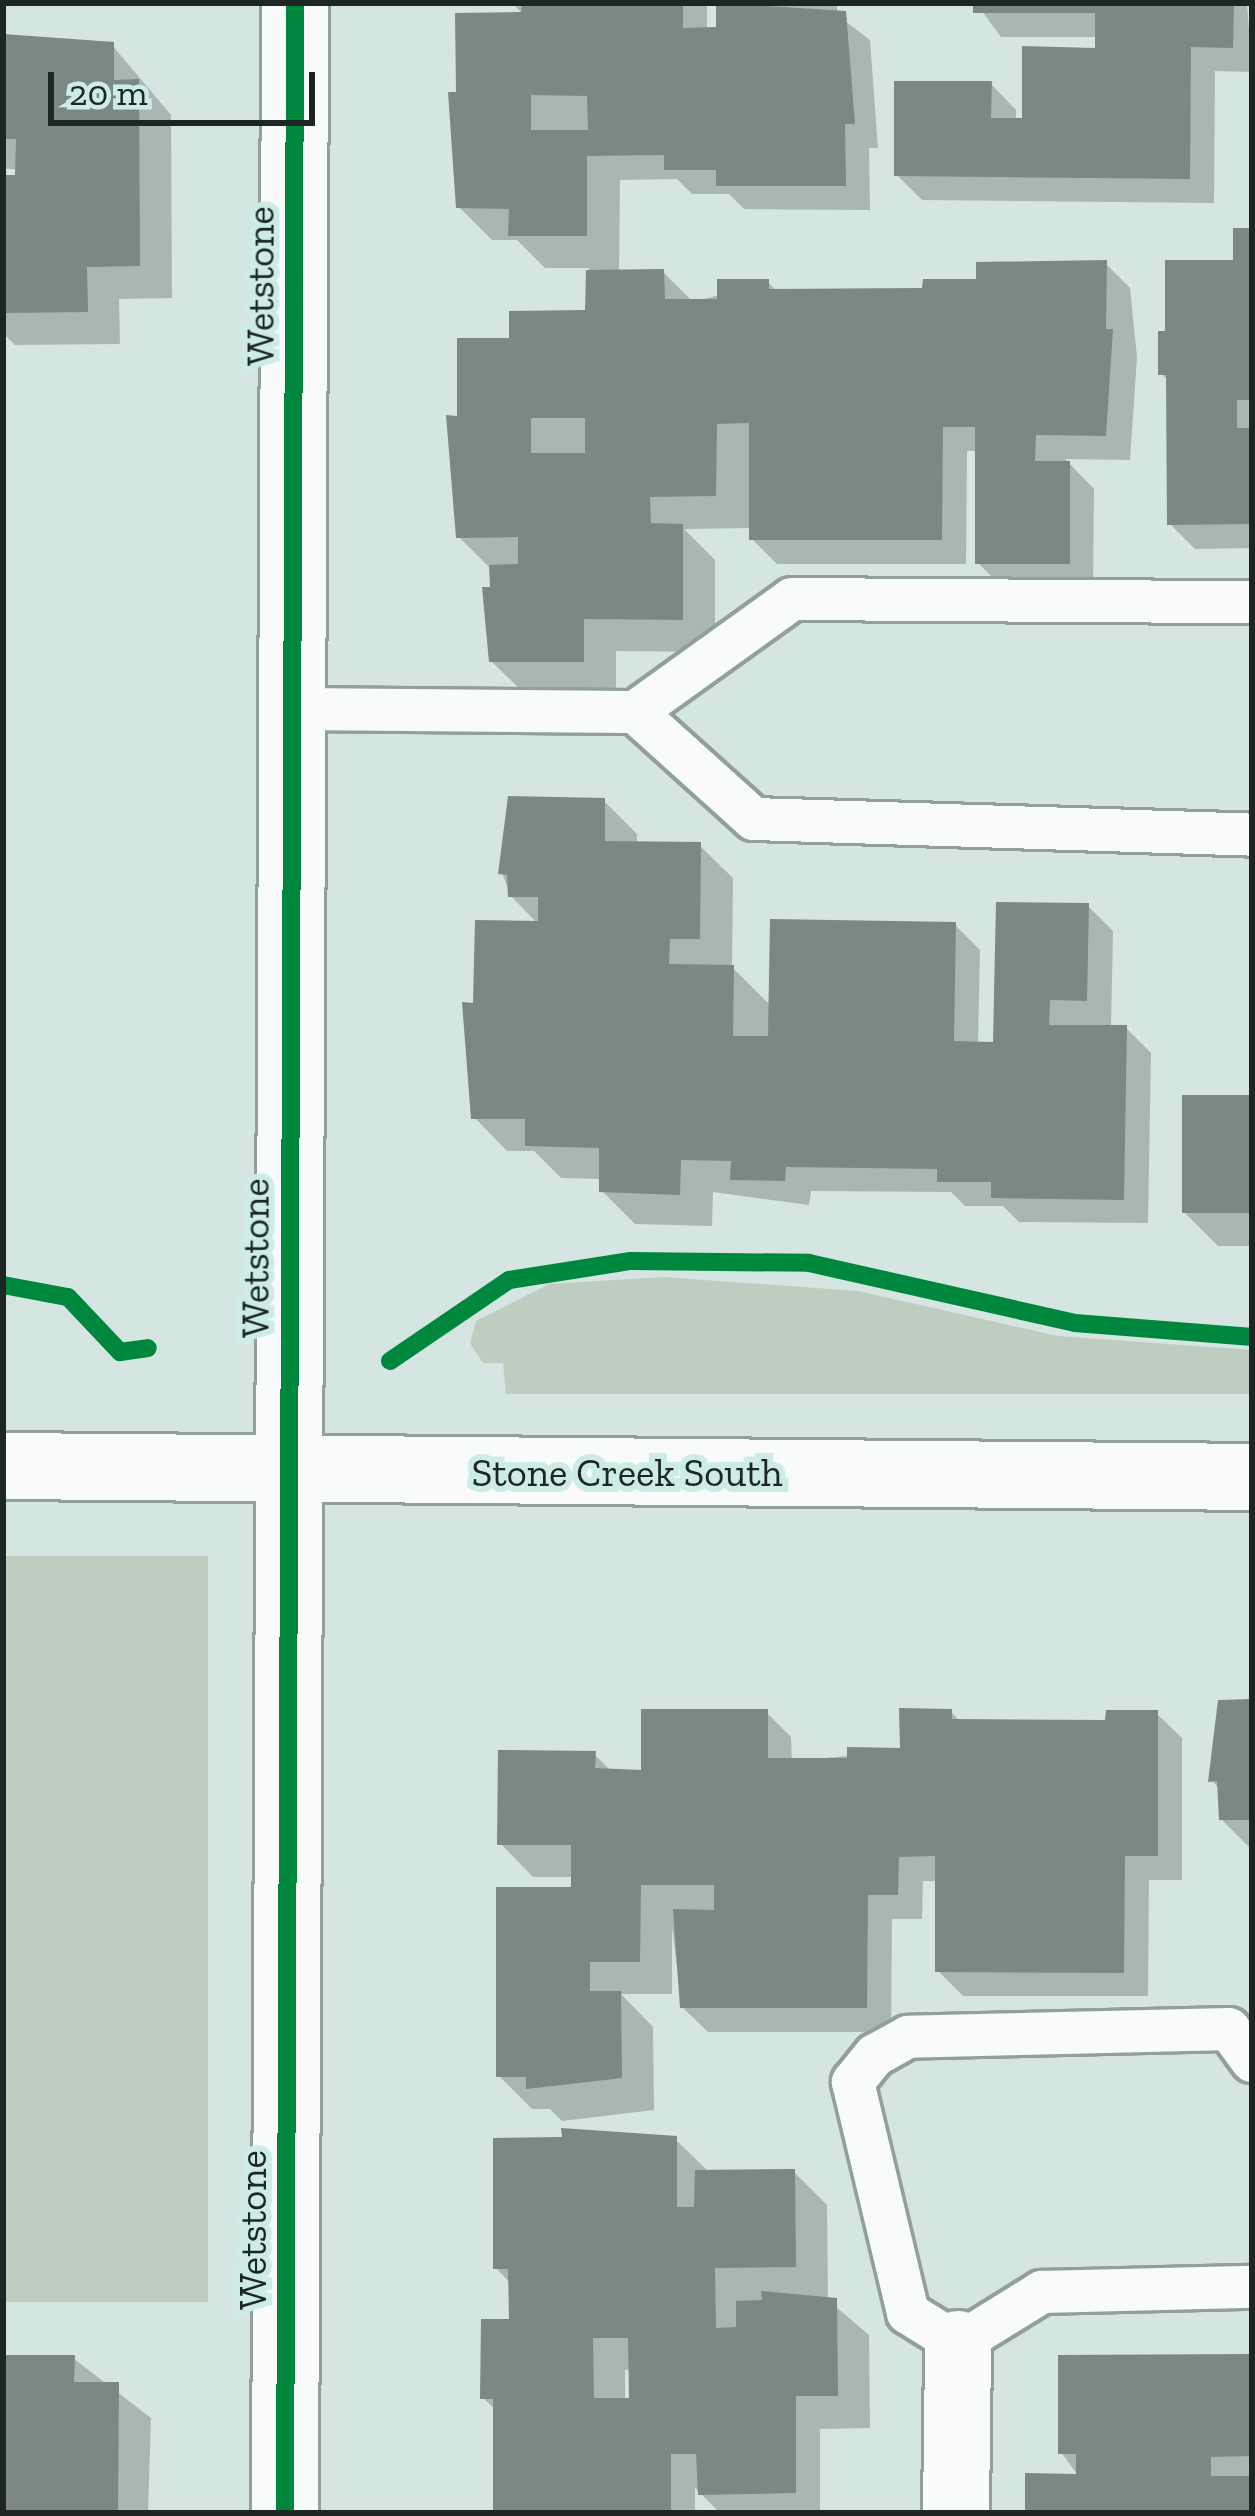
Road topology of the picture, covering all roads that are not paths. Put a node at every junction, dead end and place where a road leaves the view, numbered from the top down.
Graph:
1 (295, 3) edge
2 (1252, 602) edge
3 (292, 709) junction
4 (635, 712) junction
5 (1252, 835) edge
6 (3, 1466) edge
7 (287, 1471) junction
8 (1252, 1477) edge
9 (1252, 2061) edge
10 (1252, 2287) edge
11 (958, 2344) junction
12 (285, 2513) edge
13 (956, 2513) edge

1 - 3 street, Wetstone
2 - 4 lane
3 - 4 lane
3 - 7 street, Wetstone
4 - 5 lane
6 - 7 street, Stone Creek South
7 - 8 street, Stone Creek South
7 - 12 street, Wetstone
9 - 11 lane
10 - 11 lane
11 - 13 street

